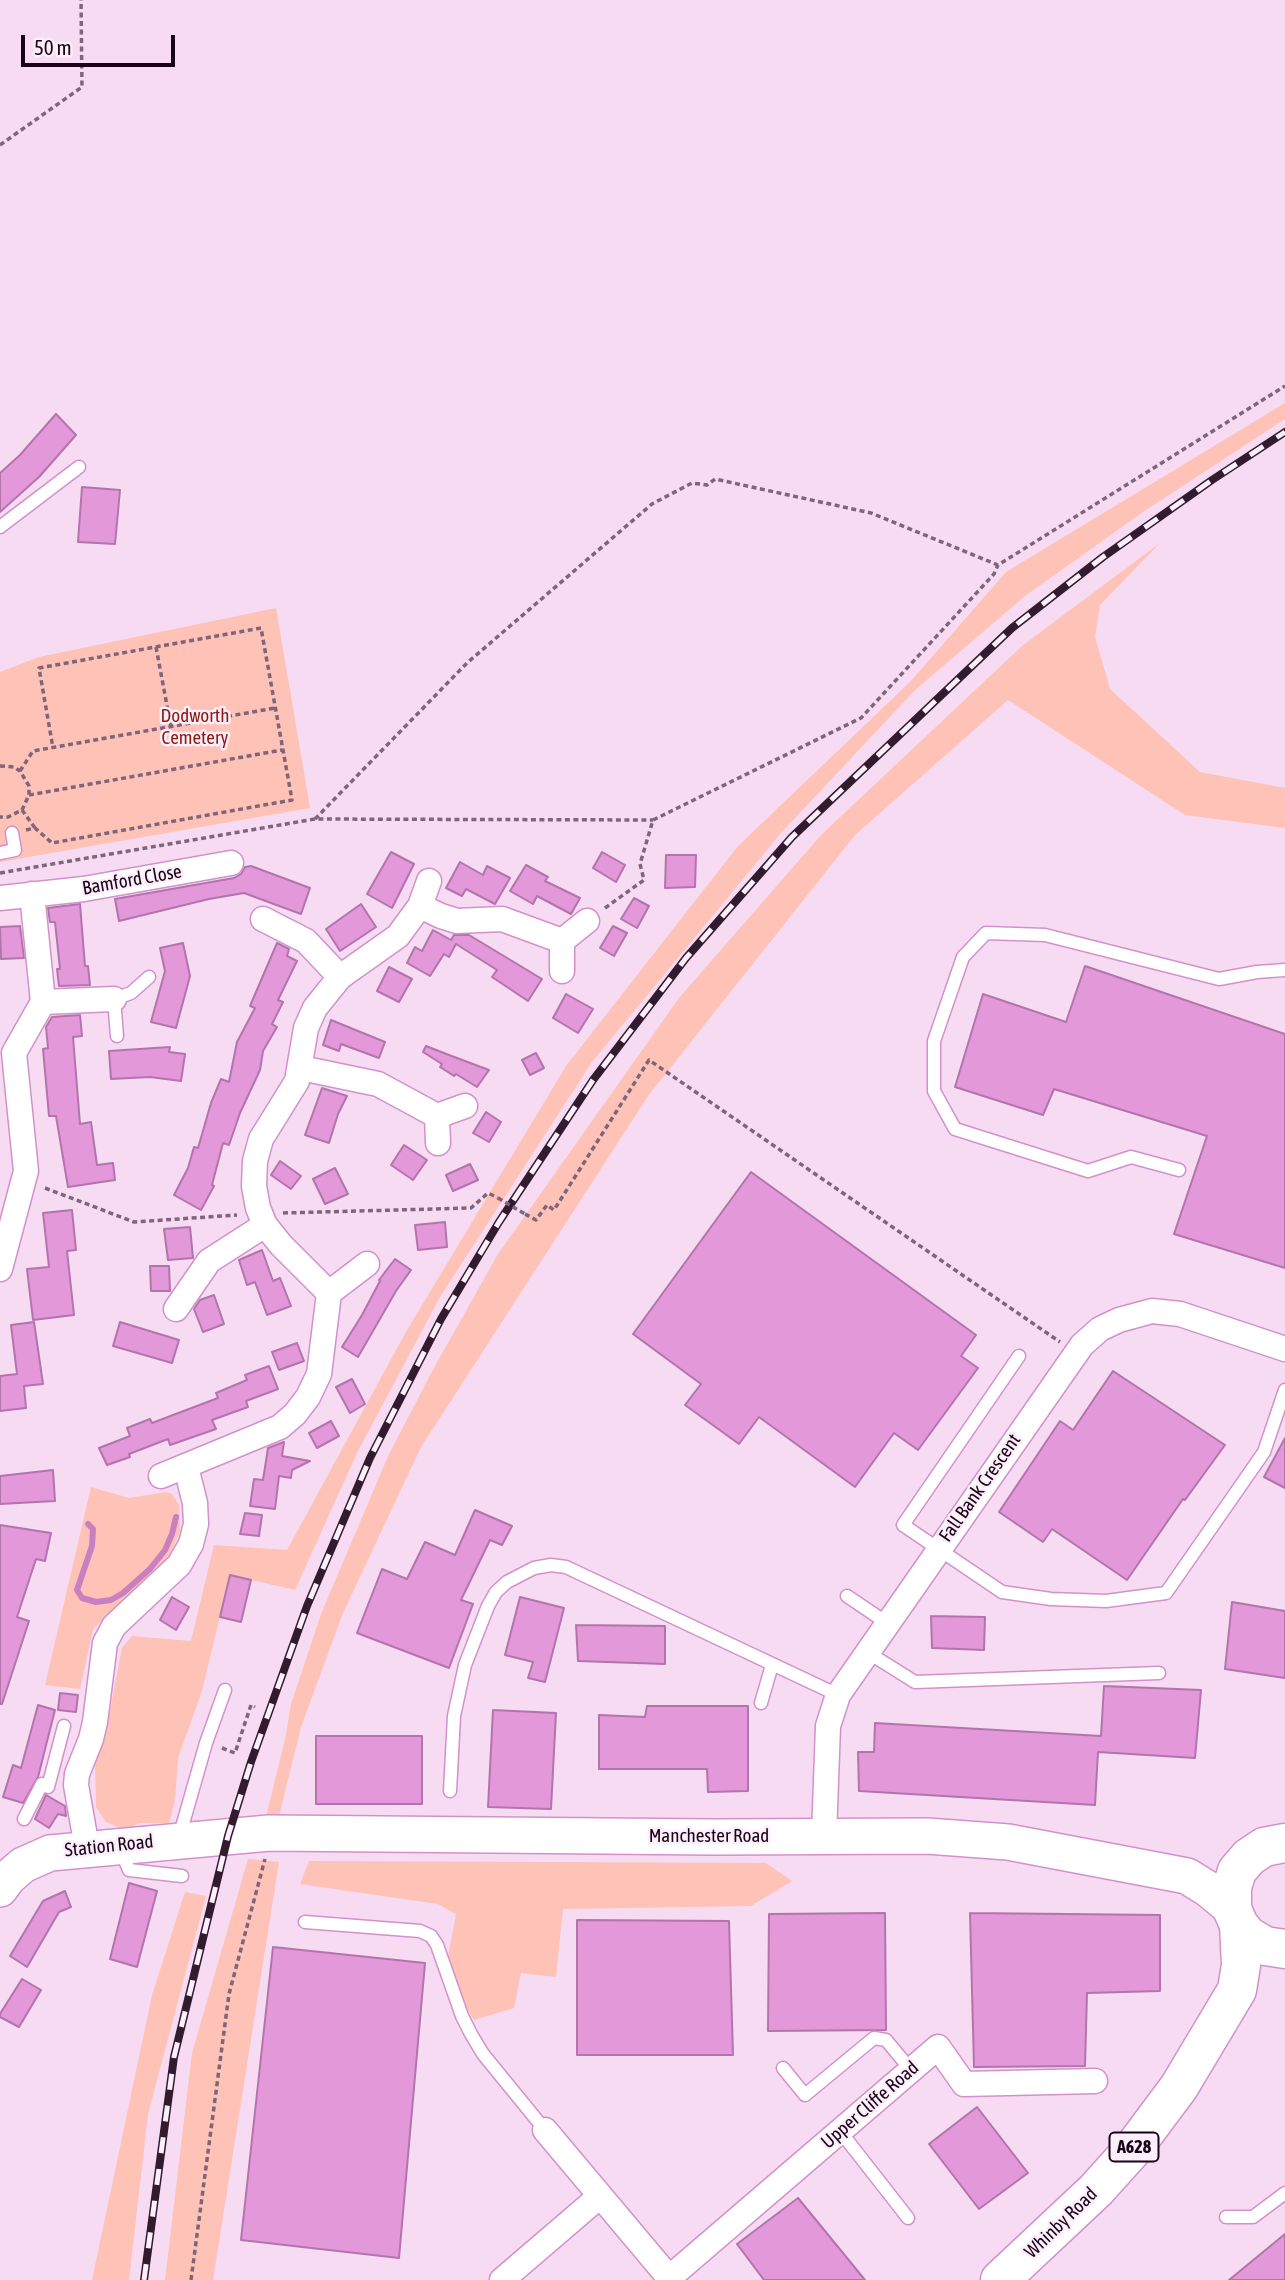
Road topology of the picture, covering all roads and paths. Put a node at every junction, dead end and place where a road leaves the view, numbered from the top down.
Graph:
1 (80, 0) edge
2 (0, 145) edge
3 (1285, 386) edge
4 (79, 467) dead end
5 (0, 527) edge
6 (998, 565) junction
7 (156, 647) junction
8 (275, 708) junction
9 (171, 727) junction
10 (53, 748) junction
11 (283, 749) junction
12 (0, 766) edge
13 (20, 771) junction
14 (29, 795) junction
15 (22, 810) junction
16 (0, 817) edge
17 (315, 819) junction
18 (653, 820) junction
19 (35, 828) junction
20 (12, 833) joint
21 (0, 853) edge
22 (231, 863) dead end
23 (0, 873) edge
24 (429, 881) dead end
25 (32, 894) junction
26 (0, 898) edge
27 (420, 905) junction
28 (263, 919) dead end
29 (587, 921) joint
30 (562, 941) junction
31 (1285, 970) edge
32 (562, 971) dead end
33 (149, 977) dead end
34 (340, 977) junction
35 (114, 999) junction
36 (43, 1002) junction
37 (117, 1035) dead end
38 (300, 1068) junction
39 (465, 1106) dead end
40 (437, 1116) junction
41 (438, 1143) dead end
42 (1180, 1170) dead end
43 (11, 1186) edge
44 (498, 1198) dead end
45 (265, 1225) junction
46 (367, 1264) dead end
47 (0, 1269) edge
48 (330, 1293) junction
49 (176, 1309) dead end
50 (1285, 1349) edge
51 (1076, 1353) junction
52 (1019, 1356) dead end
53 (1285, 1390) edge
54 (186, 1467) junction
55 (161, 1476) dead end
56 (938, 1549) junction
57 (847, 1596) dead end
58 (887, 1623) junction
59 (867, 1652) junction
60 (772, 1665) junction
61 (1159, 1674) dead end
62 (225, 1690) dead end
63 (838, 1695) junction
64 (761, 1703) dead end
65 (255, 1707) dead end
66 (64, 1726) dead end
67 (234, 1753) dead end
68 (53, 1768) junction
69 (77, 1774) junction
70 (450, 1791) dead end
71 (24, 1819) dead end
72 (269, 1833) junction
73 (228, 1836) joint
74 (824, 1836) junction
75 (184, 1839) junction
76 (1271, 1845) edge
77 (103, 1846) junction
78 (182, 1876) dead end
79 (1186, 1876) junction
80 (3, 1880) edge
81 (1236, 1917) junction
82 (305, 1922) dead end
83 (1285, 1948) edge
84 (1285, 1954) edge
85 (1237, 1990) junction
86 (783, 2068) dead end
87 (911, 2070) junction
88 (1096, 2081) dead end
89 (545, 2130) joint
90 (840, 2131) junction
91 (1285, 2193) edge
92 (600, 2196) junction
93 (1226, 2217) dead end
94 (908, 2218) dead end
95 (670, 2279) edge
96 (191, 2280) edge
97 (502, 2280) edge
98 (1000, 2280) edge

1 - 2 path
3 - 6 path
4 - 5 lane
6 - 17 path
6 - 18 path
7 - 8 path
7 - 9 path
7 - 10 path
8 - 9 path
8 - 11 path
9 - 10 path
10 - 13 path
11 - 14 path
11 - 19 path
12 - 13 path
13 - 14 path
14 - 15 path
15 - 16 path
15 - 19 path
17 - 18 path
17 - 23 path
18 - 29 path
19 - 20 path
20 - 21 lane
22 - 25 street, Bamford Close
24 - 27 street
25 - 26 street, Bamford Close
25 - 36 street
27 - 30 street
27 - 34 street
28 - 34 street
29 - 30 street
30 - 32 street
31 - 42 lane
33 - 35 lane
34 - 38 street
35 - 36 street
35 - 37 lane
36 - 43 street
38 - 40 street
38 - 45 street
39 - 40 street
40 - 41 street
43 - 47 street
44 - 51 path, bridge
45 - 48 street
45 - 49 street
46 - 48 street
48 - 54 street
50 - 51 street, Fall Bank Crescent
51 - 56 street, Fall Bank Crescent
52 - 56 lane
53 - 56 lane
54 - 55 street
54 - 69 street
56 - 58 street, Fall Bank Crescent
57 - 58 lane
58 - 59 street, Fall Bank Crescent
59 - 61 lane
59 - 63 street, Fall Bank Crescent
60 - 63 lane
60 - 64 lane
60 - 70 lane
62 - 75 lane
63 - 74 street, Fall Bank Crescent
65 - 67 path
66 - 68 lane
68 - 69 lane
68 - 71 lane
69 - 77 street
72 - 73 main road, Manchester Road
72 - 74 main road, Manchester Road
72 - 96 path
73 - 75 main road, Station Road
74 - 79 main road, Manchester Road
75 - 77 main road, Station Road
76 - 79 main road, Manchester Road
76 - 81 highway, Manchester Road / A628
77 - 78 lane
77 - 80 main road, Station Road
79 - 81 main road, Manchester Road
81 - 83 highway, Manchester Road
81 - 85 highway, Whinby Road / A628
82 - 89 lane
84 - 85 highway, Whinby Road / A628
85 - 98 highway, Whinby Road / A628
86 - 87 lane
87 - 88 street, Upper Cliffe Road
87 - 90 street, Upper Cliffe Road
89 - 92 street, Upper Cliffe Road
90 - 94 lane
90 - 95 street, Upper Cliffe Road
91 - 93 lane
92 - 95 street, Upper Cliffe Road
92 - 97 street

